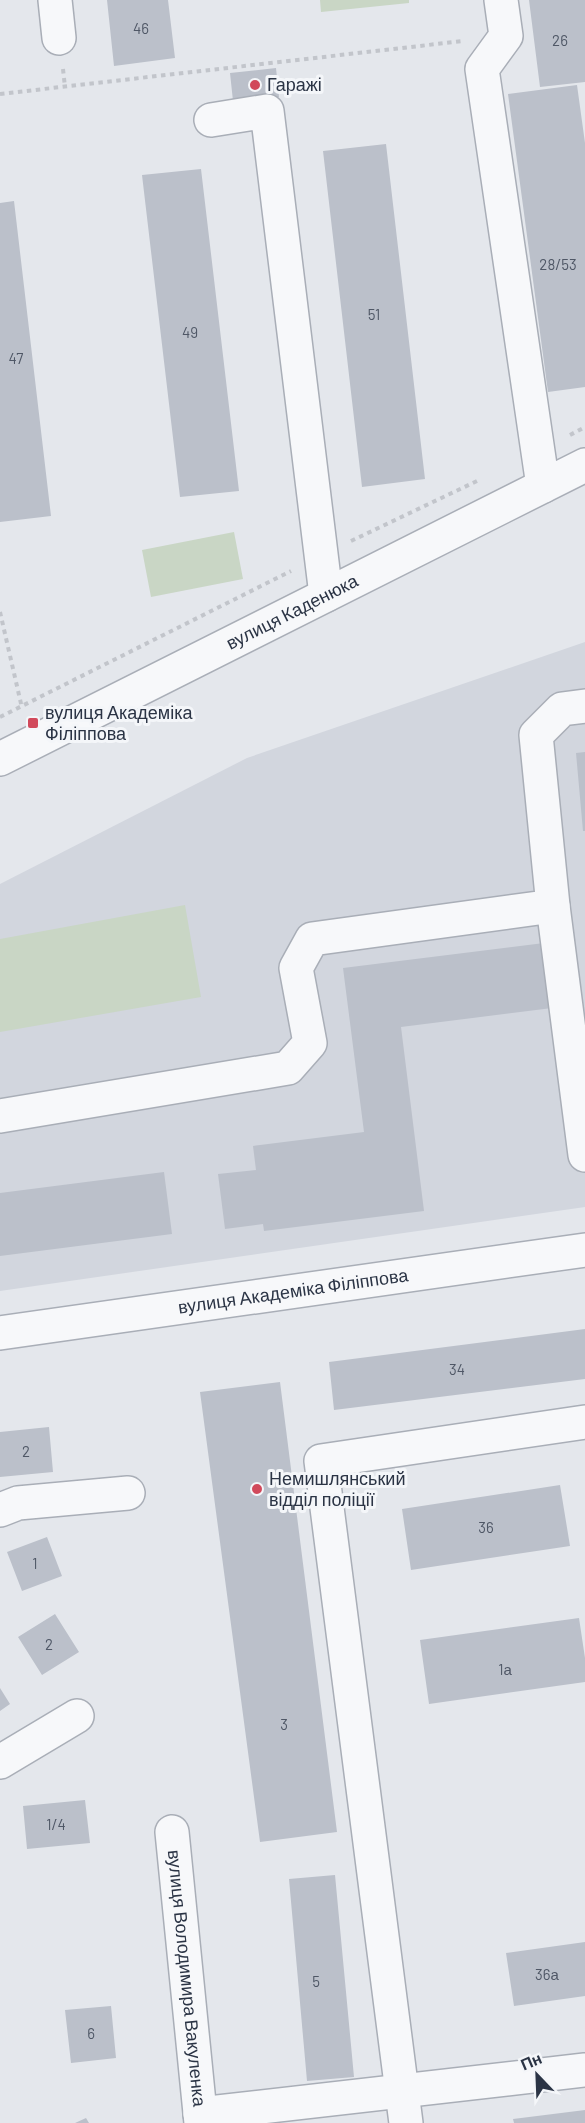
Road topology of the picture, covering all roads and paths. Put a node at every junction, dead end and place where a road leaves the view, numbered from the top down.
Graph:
1 (55, 0) edge
2 (501, 0) edge
3 (506, 36) junction
4 (59, 38) dead end
5 (0, 94) edge
6 (211, 120) dead end
7 (585, 465) edge
8 (543, 486) junction
9 (326, 595) junction
10 (0, 612) edge
11 (585, 706) edge
12 (22, 711) dead end
13 (0, 759) edge
14 (553, 906) junction
15 (0, 1116) edge
16 (585, 1155) edge
17 (585, 1250) edge
18 (0, 1333) edge
19 (585, 1422) edge
20 (128, 1493) dead end
21 (0, 1510) edge
22 (77, 1716) dead end
23 (0, 1762) edge
24 (172, 1832) dead end
25 (585, 2070) edge
26 (405, 2108) edge
27 (201, 2118) edge

1 - 4 street
2 - 3 street
3 - 5 path
3 - 8 street
6 - 9 street
7 - 8 street, вулиця Каденюка
8 - 9 street, вулиця Каденюка
9 - 13 street, вулиця Каденюка
10 - 12 path
11 - 14 street
14 - 15 street
14 - 16 street
17 - 18 street, вулиця Академіка Філіппова
19 - 26 street
20 - 21 street
22 - 23 street
24 - 27 street, вулиця Володимира Вакуленка
25 - 26 street
26 - 27 street

